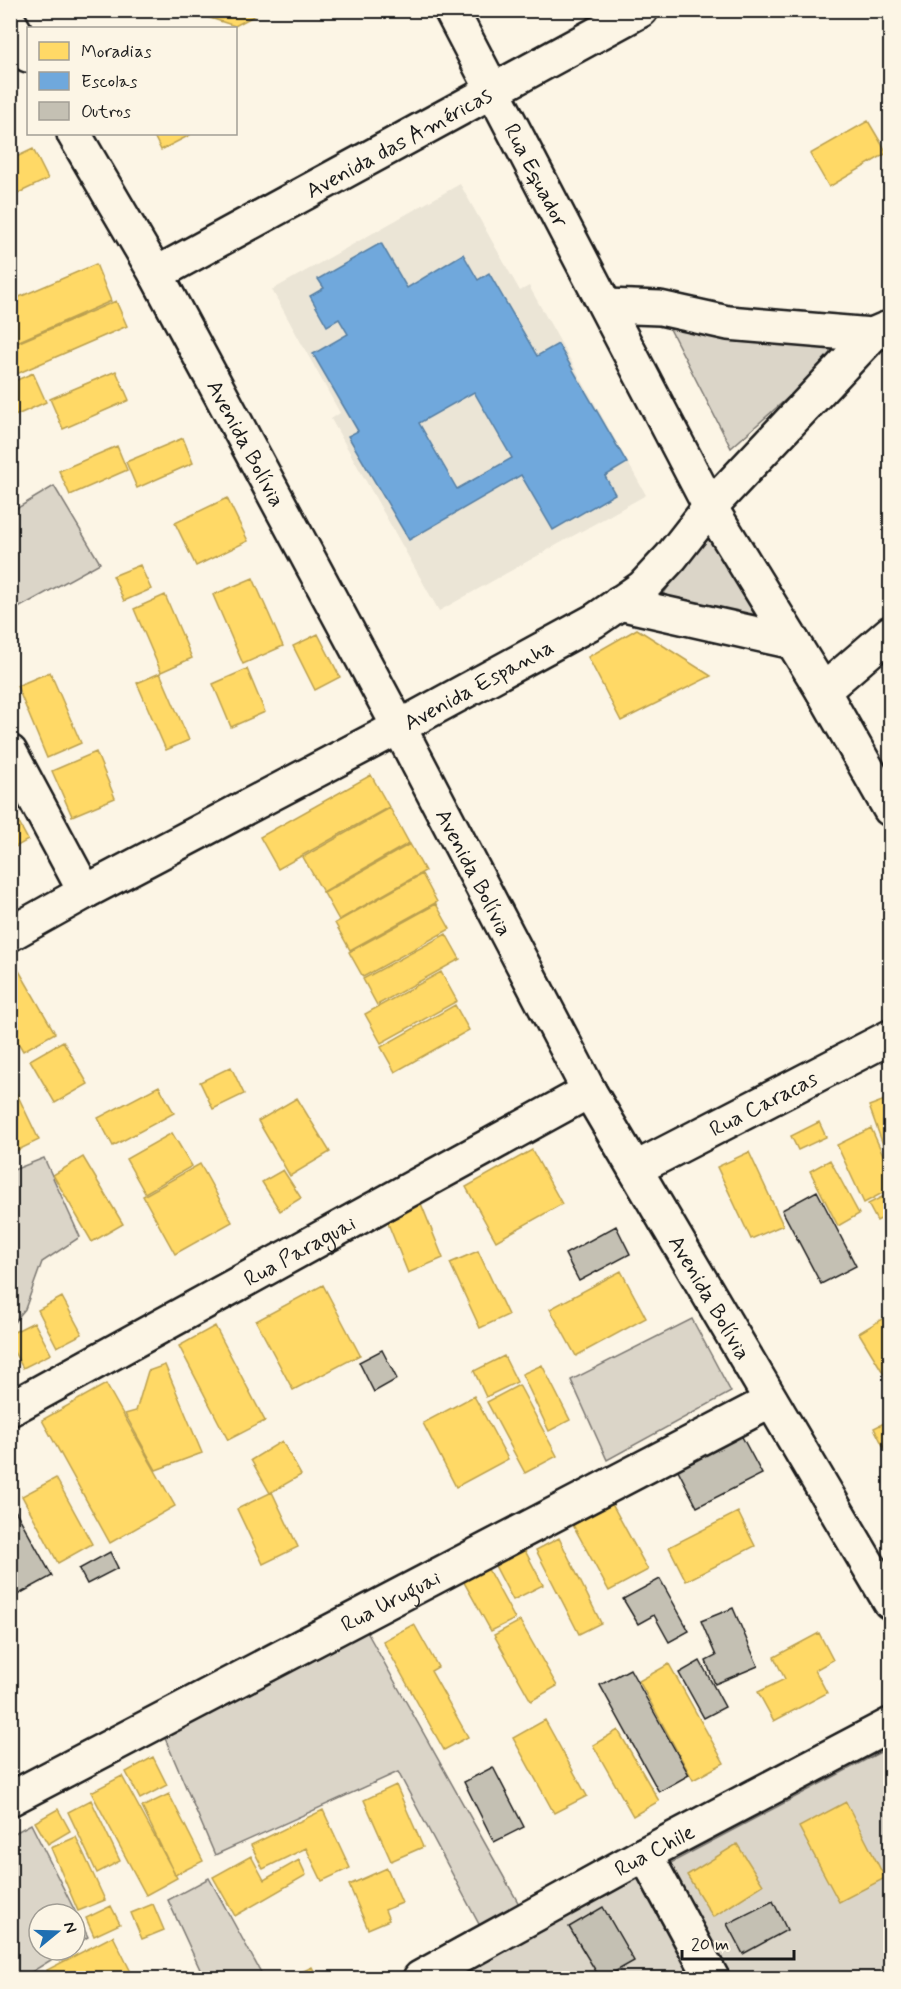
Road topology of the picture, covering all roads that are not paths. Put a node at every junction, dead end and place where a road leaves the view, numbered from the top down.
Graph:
1 (451, 10) edge
2 (641, 10) edge
3 (10, 24) edge
4 (27, 52) edge
5 (493, 90) junction
6 (75, 135) edge
7 (156, 274) junction
8 (606, 306) junction
9 (881, 331) edge
10 (710, 507) junction
11 (619, 603) junction
12 (891, 633) edge
13 (793, 642) junction
14 (823, 691) junction
15 (399, 727) junction
16 (10, 752) edge
17 (891, 809) edge
18 (85, 892) junction
19 (10, 934) edge
20 (891, 1037) edge
21 (589, 1091) junction
22 (635, 1169) junction
23 (771, 1401) junction
24 (10, 1409) edge
25 (891, 1602) edge
26 (891, 1725) edge
27 (10, 1799) edge
28 (645, 1854) junction
29 (420, 1978) edge
30 (712, 1978) edge

1 - 5 street, Rua Equador
2 - 5 street, Avenida das Américas
3 - 4 street
5 - 7 street, Avenida das Américas
5 - 8 street, Rua Equador
6 - 7 street, Avenida Bolívia
7 - 15 street, Avenida Bolívia
8 - 9 street
8 - 10 street, Rua Equador
9 - 10 street, Avenida Espanha
10 - 11 street, Avenida Espanha
10 - 13 street, Rua Equador
11 - 13 street
11 - 15 street, Avenida Espanha
12 - 14 street
13 - 14 street, Rua Equador
14 - 17 street
15 - 18 street, Avenida Espanha
15 - 21 street, Avenida Bolívia
16 - 18 street
18 - 19 street, Avenida Espanha
20 - 22 street, Rua Caracas
21 - 22 street, Avenida Bolívia
21 - 24 street, Rua Paraguai
22 - 23 street, Avenida Bolívia
23 - 25 street, Avenida Bolívia
23 - 27 street, Rua Uruguai
26 - 28 street, Rua Chile
28 - 29 street, Rua Chile
28 - 30 street

